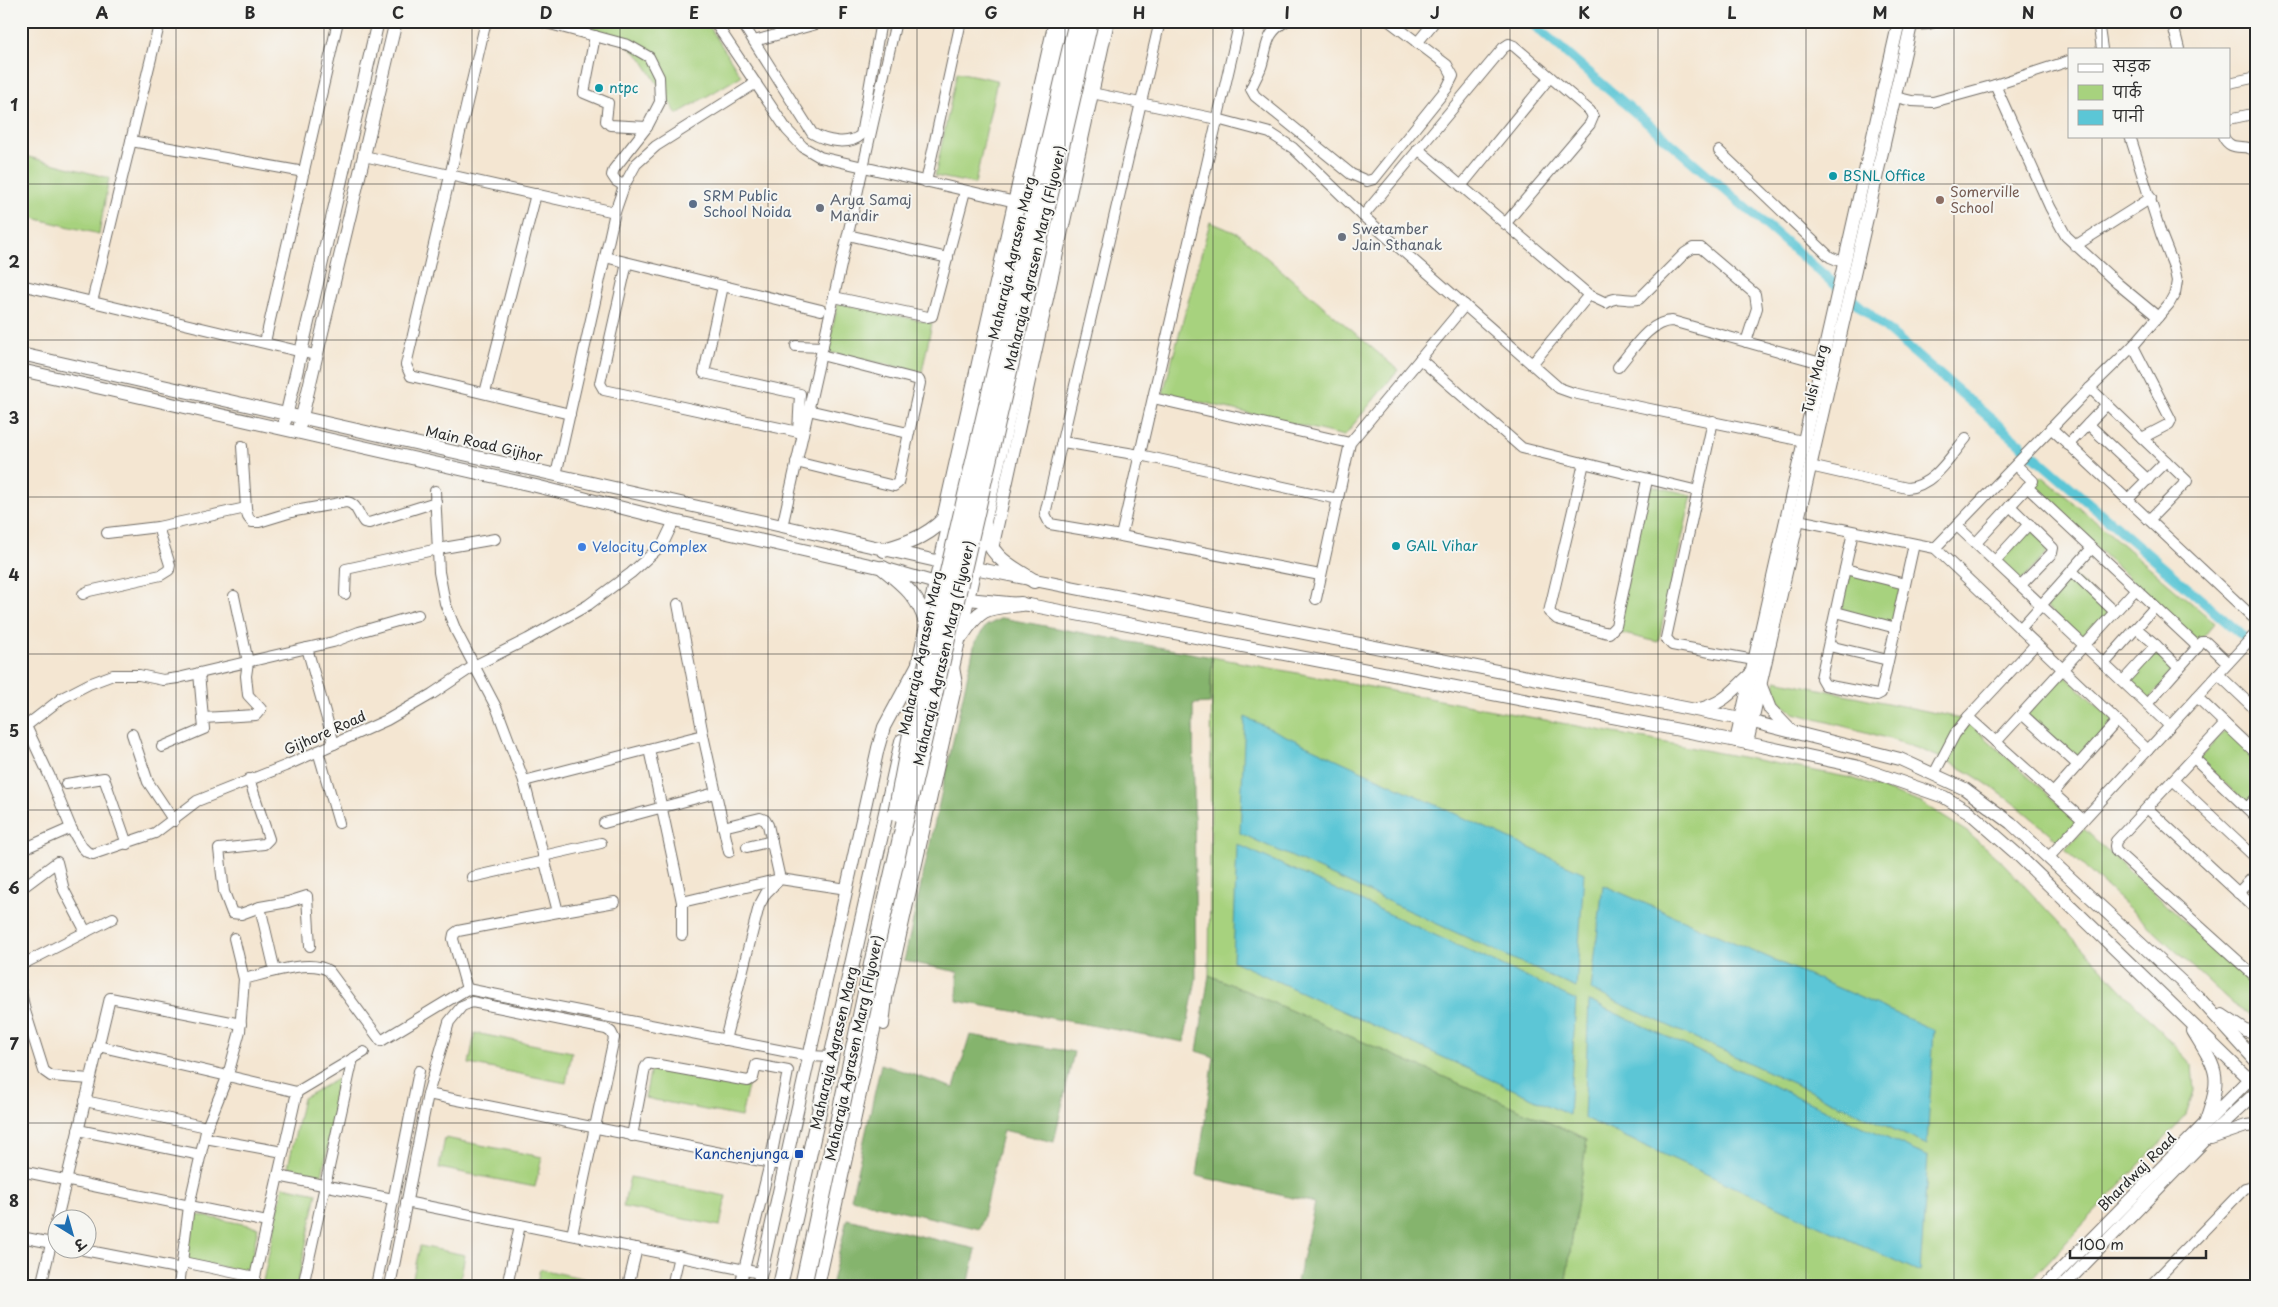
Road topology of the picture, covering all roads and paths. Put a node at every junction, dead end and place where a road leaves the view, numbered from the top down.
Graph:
1 (160, 21) edge
2 (338, 21) edge
3 (378, 21) edge
4 (486, 21) edge
5 (539, 21) edge
6 (741, 21) edge
7 (827, 21) edge
8 (881, 21) edge
9 (896, 21) edge
10 (961, 21) edge
11 (1055, 21) edge
12 (1067, 21) edge
13 (1077, 21) edge
14 (1090, 21) edge
15 (1100, 21) edge
16 (1108, 21) edge
17 (1160, 21) edge
18 (1240, 21) edge
19 (1286, 21) edge
20 (1389, 21) edge
21 (1435, 21) edge
22 (1937, 21) edge
23 (2098, 21) edge
24 (2172, 21) edge
25 (395, 22) edge
26 (1907, 22) edge
27 (719, 23) edge
28 (595, 36) junction
29 (754, 41) junction
30 (1417, 43) junction
31 (2102, 48) edge
32 (2179, 48) edge
33 (2068, 60) edge
34 (1550, 77) junction
35 (2257, 78) edge
36 (756, 83) junction
37 (2230, 83) edge
38 (1995, 85) junction
39 (1088, 92) junction
40 (1894, 97) junction
41 (1142, 103) junction
42 (2257, 113) edge
43 (1217, 119) junction
44 (2230, 119) edge
45 (647, 127) junction
46 (1302, 133) junction
47 (2131, 138) edge
48 (2224, 138) edge
49 (131, 142) junction
50 (1291, 147) junction
51 (1418, 149) junction
52 (1719, 151) dead end
53 (2257, 154) edge
54 (364, 156) junction
55 (864, 167) junction
56 (304, 172) junction
57 (450, 174) junction
58 (926, 182) junction
59 (624, 186) junction
60 (1461, 186) junction
61 (965, 190) junction
62 (536, 194) junction
63 (2151, 198) junction
64 (1020, 203) junction
65 (615, 212) junction
66 (1362, 216) junction
67 (1506, 224) junction
68 (848, 235) junction
69 (2075, 246) junction
70 (605, 257) junction
71 (948, 258) junction
72 (627, 263) junction
73 (1848, 269) junction
74 (21, 285) edge
75 (723, 286) junction
76 (1588, 296) junction
77 (834, 297) junction
78 (92, 302) junction
79 (1465, 305) junction
80 (821, 310) dead end
81 (2158, 316) junction
82 (993, 339) junction
83 (265, 342) junction
84 (1746, 342) junction
85 (1024, 344) junction
86 (796, 346) dead end
87 (2133, 346) junction
88 (302, 351) junction
89 (822, 351) junction
90 (21, 354) edge
91 (315, 356) junction
92 (1420, 359) junction
93 (1532, 364) junction
94 (1821, 364) junction
95 (1618, 367) dead end
96 (21, 370) edge
97 (2090, 388) junction
98 (485, 393) junction
99 (1153, 398) junction
100 (2107, 404) junction
101 (808, 410) junction
102 (287, 414) junction
103 (570, 414) junction
104 (302, 418) junction
105 (1713, 421) junction
106 (2088, 424) junction
107 (283, 428) junction
108 (2051, 428) junction
109 (800, 432) junction
110 (298, 433) junction
111 (908, 433) junction
112 (1966, 438) dead end
113 (2142, 438) junction
114 (1804, 441) junction
115 (1063, 442) junction
116 (1350, 443) junction
117 (2068, 445) junction
118 (242, 446) dead end
119 (1140, 455) junction
120 (2019, 461) junction
121 (2166, 461) junction
122 (796, 462) junction
123 (1584, 464) junction
124 (1810, 466) junction
125 (556, 475) junction
126 (1647, 480) junction
127 (2148, 480) junction
128 (2028, 487) junction
129 (435, 491) dead end
130 (1698, 491) junction
131 (1338, 499) junction
132 (2127, 500) junction
133 (436, 502) junction
134 (2010, 506) junction
135 (246, 508) junction
136 (953, 508) junction
137 (985, 517) junction
138 (1798, 520) junction
139 (2149, 520) junction
140 (674, 521) junction
141 (942, 523) junction
142 (2030, 524) junction
143 (1957, 526) junction
144 (158, 527) junction
145 (782, 527) junction
146 (1853, 532) junction
147 (107, 533) dead end
148 (1121, 536) junction
149 (495, 539) dead end
150 (1976, 543) junction
151 (1914, 544) junction
152 (1935, 548) junction
153 (2092, 548) junction
154 (438, 549) junction
155 (992, 549) junction
156 (884, 550) junction
157 (1995, 561) junction
158 (941, 562) junction
159 (883, 568) junction
160 (974, 568) junction
161 (1845, 569) junction
162 (2072, 571) junction
163 (1320, 575) junction
164 (1034, 581) junction
165 (936, 583) junction
166 (1905, 584) junction
167 (2021, 585) junction
168 (2136, 589) junction
169 (83, 594) dead end
170 (345, 594) dead end
171 (234, 596) dead end
172 (968, 599) junction
173 (1316, 599) dead end
174 (678, 604) dead end
175 (1021, 604) junction
176 (2041, 605) junction
177 (2155, 607) junction
178 (1836, 612) junction
179 (2115, 612) junction
180 (418, 615) dead end
181 (2257, 621) edge
182 (927, 624) junction
183 (1896, 628) junction
184 (2136, 628) junction
185 (2020, 629) junction
186 (2256, 633) edge
187 (958, 642) junction
188 (2036, 644) junction
189 (2156, 645) junction
190 (1829, 646) junction
191 (2085, 646) junction
192 (2198, 647) junction
193 (307, 648) junction
194 (1754, 660) junction
195 (1888, 660) junction
196 (248, 662) junction
197 (919, 662) junction
198 (2228, 663) junction
199 (953, 664) junction
200 (2104, 664) junction
201 (474, 666) junction
202 (2179, 668) junction
203 (2063, 670) junction
204 (199, 673) junction
205 (1751, 674) junction
206 (2218, 674) junction
207 (2123, 681) junction
208 (1761, 684) junction
209 (2197, 697) junction
210 (2147, 704) junction
211 (1694, 710) junction
212 (2257, 711) edge
213 (2022, 714) junction
214 (1968, 717) junction
215 (203, 718) junction
216 (1747, 720) junction
217 (2117, 721) junction
218 (2225, 724) junction
219 (2170, 726) junction
220 (24, 727) edge
221 (1792, 731) junction
222 (132, 734) dead end
223 (703, 735) junction
224 (1742, 742) junction
225 (1996, 742) junction
226 (334, 744) junction
227 (162, 747) dead end
228 (649, 749) junction
229 (2148, 750) junction
230 (318, 751) junction
231 (2257, 754) edge
232 (2194, 758) junction
233 (2078, 765) junction
234 (1934, 774) junction
235 (249, 780) junction
236 (2173, 780) junction
237 (524, 781) junction
238 (66, 784) dead end
239 (715, 793) junction
240 (2053, 793) junction
241 (2257, 797) edge
242 (663, 807) junction
243 (2147, 808) junction
244 (2247, 808) junction
245 (2257, 818) edge
246 (2083, 820) junction
247 (174, 821) junction
248 (339, 823) dead end
249 (604, 823) dead end
250 (71, 828) junction
251 (723, 828) junction
252 (772, 841) junction
253 (601, 843) dead end
254 (127, 844) junction
255 (747, 847) dead end
256 (21, 850) edge
257 (729, 852) dead end
258 (2049, 857) junction
259 (544, 859) junction
260 (2257, 859) edge
261 (2257, 873) edge
262 (472, 877) dead end
263 (780, 879) junction
264 (21, 885) edge
265 (847, 889) junction
266 (2238, 892) junction
267 (868, 896) junction
268 (615, 902) dead end
269 (682, 902) junction
270 (902, 905) junction
271 (260, 906) junction
272 (2257, 910) edge
273 (558, 912) junction
274 (113, 918) dead end
275 (86, 932) junction
276 (682, 935) dead end
277 (234, 938) dead end
278 (310, 946) dead end
279 (21, 965) edge
280 (275, 971) junction
281 (2257, 978) edge
282 (244, 979) junction
283 (467, 989) junction
284 (21, 992) edge
285 (2198, 997) junction
286 (23, 1011) edge
287 (2181, 1013) junction
288 (241, 1024) junction
289 (884, 1024) dead end
290 (2257, 1033) edge
291 (725, 1040) junction
292 (98, 1046) junction
293 (876, 1047) dead end
294 (364, 1052) dead end
295 (809, 1056) junction
296 (832, 1057) junction
297 (353, 1058) junction
298 (2257, 1062) edge
299 (419, 1071) dead end
300 (228, 1075) junction
301 (90, 1079) junction
302 (2254, 1079) edge
303 (297, 1092) junction
304 (2257, 1092) edge
305 (428, 1094) junction
306 (85, 1101) junction
307 (2257, 1125) edge
308 (2204, 1126) junction
309 (207, 1127) junction
310 (594, 1128) junction
311 (78, 1130) junction
312 (632, 1136) junction
313 (205, 1138) junction
314 (2206, 1139) junction
315 (283, 1152) junction
316 (201, 1155) junction
317 (770, 1163) junction
318 (785, 1165) junction
319 (807, 1165) junction
320 (21, 1171) edge
321 (841, 1174) junction
322 (278, 1176) junction
323 (66, 1180) junction
324 (325, 1185) junction
325 (2257, 1185) edge
326 (393, 1199) junction
327 (406, 1202) junction
328 (189, 1206) junction
329 (60, 1210) edge
330 (267, 1222) junction
331 (520, 1225) junction
332 (572, 1235) junction
333 (21, 1237) edge
334 (48, 1243) edge
335 (637, 1248) junction
336 (98, 1252) edge
337 (679, 1256) junction
338 (49, 1260) edge
339 (182, 1265) junction
340 (744, 1269) junction
341 (759, 1280) edge
342 (254, 1281) edge
343 (41, 1286) edge
344 (179, 1286) edge
345 (303, 1286) edge
346 (376, 1286) edge
347 (390, 1286) edge
348 (507, 1286) edge
349 (628, 1286) edge
350 (672, 1286) edge
351 (740, 1286) edge
352 (780, 1286) edge
353 (791, 1286) edge
354 (803, 1286) edge
355 (817, 1286) edge
356 (823, 1286) edge
357 (2045, 1286) edge
358 (2063, 1286) edge
359 (2150, 1286) edge

1 - 49 street
2 - 56 street
3 - 88 street
4 - 57 street
5 - 28 street
6 - 29 street
7 - 29 street
8 - 29 street
9 - 55 street
10 - 58 street
11 - 64 street
12 - 64 main road, Maharaja Agrasen Marg
13 - 353 main road, Maharaja Agrasen Marg (Flyover), bridge
14 - 354 main road, Maharaja Agrasen Marg (Flyover), bridge
15 - 39 main road
16 - 39 street
17 - 41 street
18 - 43 street
19 - 46 street
20 - 30 street
21 - 30 street
22 - 26 street
23 - 31 street
24 - 32 street
25 - 54 street
26 - 40 street, Tulsi Marg
26 - 73 street, Tulsi Marg
27 - 36 street
28 - 45 street
28 - 45 street
30 - 46 street
33 - 38 street
34 - 51 street
34 - 60 street
34 - 67 street
35 - 37 street
36 - 55 street
36 - 59 street
38 - 40 street
38 - 69 street
39 - 41 street
39 - 85 main road
39 - 155 street
40 - 73 street, Tulsi Marg
41 - 43 street
41 - 115 street
42 - 44 street
43 - 50 street
43 - 99 street
45 - 59 street
46 - 50 street
47 - 63 street
48 - 53 street
49 - 56 street
49 - 78 street
50 - 66 street
51 - 60 street
51 - 66 street
52 - 73 street
54 - 57 street
54 - 91 street
55 - 58 street
55 - 68 street
56 - 83 street
57 - 62 street
57 - 98 street
58 - 61 street
59 - 65 street
60 - 67 street
61 - 64 street
61 - 71 street
62 - 65 street
62 - 98 street
63 - 69 street
63 - 81 street
64 - 82 main road, Maharaja Agrasen Marg
64 - 141 street
65 - 70 street
66 - 79 street
67 - 76 street
68 - 71 street
68 - 77 street
69 - 81 street
70 - 72 street
70 - 103 street
71 - 77 street
72 - 75 street
72 - 109 street
73 - 94 street, Tulsi Marg
73 - 124 street, Tulsi Marg
74 - 78 street
75 - 80 street
75 - 109 street
76 - 84 street
76 - 93 street
77 - 89 street
78 - 83 street
79 - 92 street
79 - 93 street
81 - 87 street
82 - 85 main road
82 - 136 main road, Maharaja Agrasen Marg
83 - 88 street
84 - 94 street
84 - 95 street
85 - 137 main road
86 - 89 street
87 - 97 street
87 - 113 street
88 - 91 street
88 - 102 street
89 - 101 street
89 - 111 street
90 - 102 street, Main Road Gijhor
91 - 104 street
92 - 116 street
92 - 123 street
93 - 105 street
94 - 114 street, Tulsi Marg
96 - 107 street
97 - 100 street
97 - 108 street
98 - 103 street
99 - 116 street
99 - 119 street
100 - 106 street
100 - 113 street
101 - 109 street
101 - 111 street
102 - 104 street, Main Road Gijhor
102 - 107 street
103 - 125 street
104 - 110 street
104 - 125 street, Main Road Gijhor
105 - 114 street
105 - 130 street
106 - 117 street
106 - 127 street
107 - 110 street
108 - 117 street
108 - 120 street
109 - 122 street
110 - 140 street
111 - 122 street
112 - 124 street
113 - 121 street
114 - 194 street, Tulsi Marg
115 - 119 street
115 - 148 street
116 - 131 street
117 - 132 street
118 - 135 street
119 - 131 street
119 - 148 street
120 - 128 street
120 - 143 street
121 - 127 street
121 - 139 street
122 - 145 street
123 - 126 street
123 - 126 street
124 - 138 street, Tulsi Marg
125 - 145 street, Main Road Gijhor
126 - 130 street
127 - 132 street
128 - 134 street
128 - 153 street
129 - 133 street
130 - 194 street
131 - 163 street
132 - 139 street
133 - 135 street
133 - 154 street
134 - 142 street
134 - 150 street
135 - 144 street
136 - 141 main road
136 - 158 main road, Maharaja Agrasen Marg
137 - 155 main road
137 - 160 main road
138 - 146 street
138 - 208 street, Tulsi Marg
139 - 181 street
140 - 159 street
140 - 201 street, Gijhore Road
141 - 156 main road
142 - 157 street
142 - 167 street
143 - 150 street
143 - 152 street
144 - 147 street
144 - 169 street
145 - 156 street, Main Road Gijhor
146 - 151 street
146 - 161 street
148 - 163 street
149 - 154 street
150 - 157 street
151 - 152 street
151 - 166 street
152 - 185 street
153 - 162 street
153 - 168 street
154 - 170 street
154 - 201 street
155 - 164 main road
156 - 158 street, Main Road Gijhor
157 - 167 street
158 - 165 main road, Maharaja Agrasen Marg
159 - 165 street
159 - 182 main road
160 - 164 street
160 - 172 main road
161 - 166 street
161 - 178 street
162 - 176 street
162 - 179 street
163 - 173 street
164 - 211 street
165 - 182 main road, Maharaja Agrasen Marg
166 - 183 street
167 - 176 street
168 - 177 street
168 - 179 street
171 - 196 street
172 - 175 street
172 - 187 main road
174 - 223 street
175 - 187 main road
175 - 224 street
176 - 185 street
176 - 191 street
177 - 184 street
177 - 192 street
178 - 183 street
178 - 190 street
179 - 191 street
180 - 193 street
182 - 197 main road, Maharaja Agrasen Marg
183 - 195 street
184 - 189 street
184 - 200 street
185 - 188 street
186 - 198 street
187 - 199 main road
188 - 203 street
188 - 214 street
189 - 202 street
189 - 207 street
190 - 195 street
190 - 195 street
191 - 200 street
191 - 203 street
192 - 198 street
192 - 202 street
193 - 196 street
193 - 226 street
194 - 205 street, Tulsi Marg
196 - 204 street
196 - 215 street
197 - 265 street
197 - 267 main road, Maharaja Agrasen Marg
198 - 206 street
199 - 270 main road
199 - 289 street
200 - 207 street
201 - 226 street, Gijhore Road
201 - 237 street
202 - 210 street
203 - 213 street
203 - 217 street
204 - 215 street
204 - 220 street
205 - 211 street
205 - 216 street, Tulsi Marg
206 - 209 street
206 - 212 street
207 - 210 street
208 - 216 street, Tulsi Marg
208 - 221 street
209 - 218 street
209 - 219 street
210 - 219 street
211 - 216 street
213 - 225 street
213 - 233 street
214 - 225 street
214 - 234 street
215 - 227 street
216 - 221 street
216 - 224 street, Tulsi Marg
217 - 229 street
217 - 233 street
218 - 231 street
218 - 232 street
219 - 229 street
220 - 250 street, Gijhore Road
221 - 234 street
222 - 247 street
223 - 228 street
223 - 239 street
224 - 287 street
225 - 240 street
226 - 230 street, Gijhore Road
228 - 237 street
228 - 242 street
229 - 246 street
230 - 235 street, Gijhore Road
230 - 248 street
232 - 236 street
232 - 244 street
233 - 240 street
234 - 258 street
235 - 247 street, Gijhore Road
235 - 271 street
236 - 243 street
236 - 260 street
237 - 259 street
238 - 254 street
239 - 242 street
239 - 251 street
240 - 246 street
241 - 244 street
242 - 249 street
242 - 269 street
243 - 266 street
243 - 281 street
244 - 245 street
246 - 258 street
247 - 254 street, Gijhore Road
250 - 254 street, Gijhore Road
250 - 256 street
251 - 252 street
251 - 257 street
252 - 255 street
252 - 263 street
253 - 259 street
258 - 285 street
259 - 262 street
259 - 273 street
261 - 266 street
263 - 265 street
263 - 269 street
263 - 291 street
264 - 275 street
265 - 295 street
266 - 272 street
267 - 270 main road
267 - 296 main road, Maharaja Agrasen Marg
268 - 273 street
269 - 276 street
270 - 321 main road
271 - 278 street
271 - 280 street
273 - 283 street
274 - 275 street
275 - 279 street
277 - 282 street
280 - 282 street
280 - 283 street
282 - 288 street
283 - 291 street
284 - 286 street
285 - 290 street
285 - 298 street
286 - 301 street
287 - 302 street
287 - 308 street
288 - 292 street
288 - 300 street
291 - 295 street
292 - 300 street
292 - 301 street
293 - 356 street
294 - 297 street
295 - 296 street
295 - 318 street
296 - 319 main road, Maharaja Agrasen Marg
297 - 303 street
297 - 324 street
299 - 326 street
300 - 303 street
300 - 309 street
301 - 306 street
302 - 308 street, Bhardwaj Road
303 - 315 street
304 - 314 street, Bhardwaj Road
305 - 310 street
305 - 310 street
305 - 327 street
306 - 309 street
306 - 311 street
307 - 314 street
308 - 357 street, Bhardwaj Road
309 - 313 street
310 - 312 street
310 - 332 street
311 - 316 street
311 - 323 street
312 - 317 street
312 - 317 street
313 - 315 street
313 - 316 street
314 - 358 street, Bhardwaj Road
315 - 322 street
316 - 328 street
317 - 318 street
317 - 340 street
318 - 341 street
319 - 321 main road
319 - 352 main road, Maharaja Agrasen Marg
320 - 323 street
321 - 355 main road
322 - 324 street
322 - 330 street
323 - 328 street
323 - 329 street
324 - 326 street
324 - 345 street
325 - 359 street
326 - 346 street
327 - 331 street
327 - 347 street
328 - 330 street
328 - 339 street
330 - 342 street
331 - 332 street
331 - 348 street
332 - 335 street
333 - 334 street
335 - 337 street
335 - 349 street
336 - 339 street
337 - 340 street
337 - 350 street
338 - 343 street
339 - 342 street
339 - 344 street
340 - 341 street
340 - 351 street

